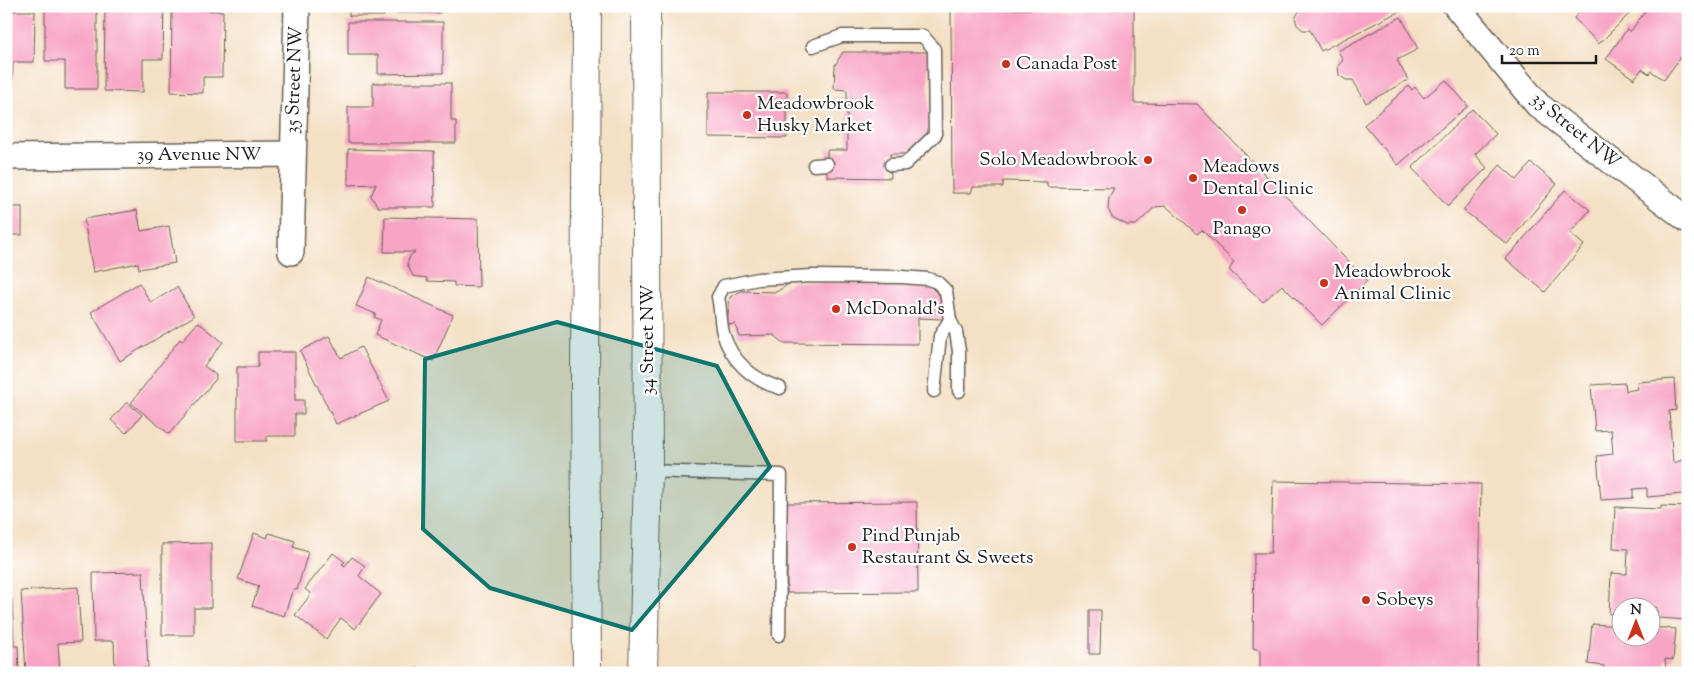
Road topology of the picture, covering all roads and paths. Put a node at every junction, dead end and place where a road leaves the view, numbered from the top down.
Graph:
1 (297, 6) edge
2 (587, 6) edge
3 (646, 6) edge
4 (1456, 6) edge
5 (813, 46) dead end
6 (293, 154) junction
7 (6, 157) edge
8 (827, 164) dead end
9 (814, 165) dead end
10 (891, 165) dead end
11 (1684, 212) edge
12 (291, 252) dead end
13 (950, 320) junction
14 (780, 388) dead end
15 (934, 390) dead end
16 (959, 391) dead end
17 (648, 471) junction
18 (779, 635) dead end
19 (587, 673) edge
20 (643, 673) edge

1 - 6 street, 35 Street NW
2 - 19 main road
3 - 17 main road, 34 Street NW
4 - 11 street, 33 Street NW
5 - 10 lane
6 - 7 street, 39 Avenue NW
6 - 12 street
8 - 9 lane
13 - 14 lane
13 - 15 lane
13 - 16 lane
17 - 18 lane
17 - 20 main road, 34 Street NW

